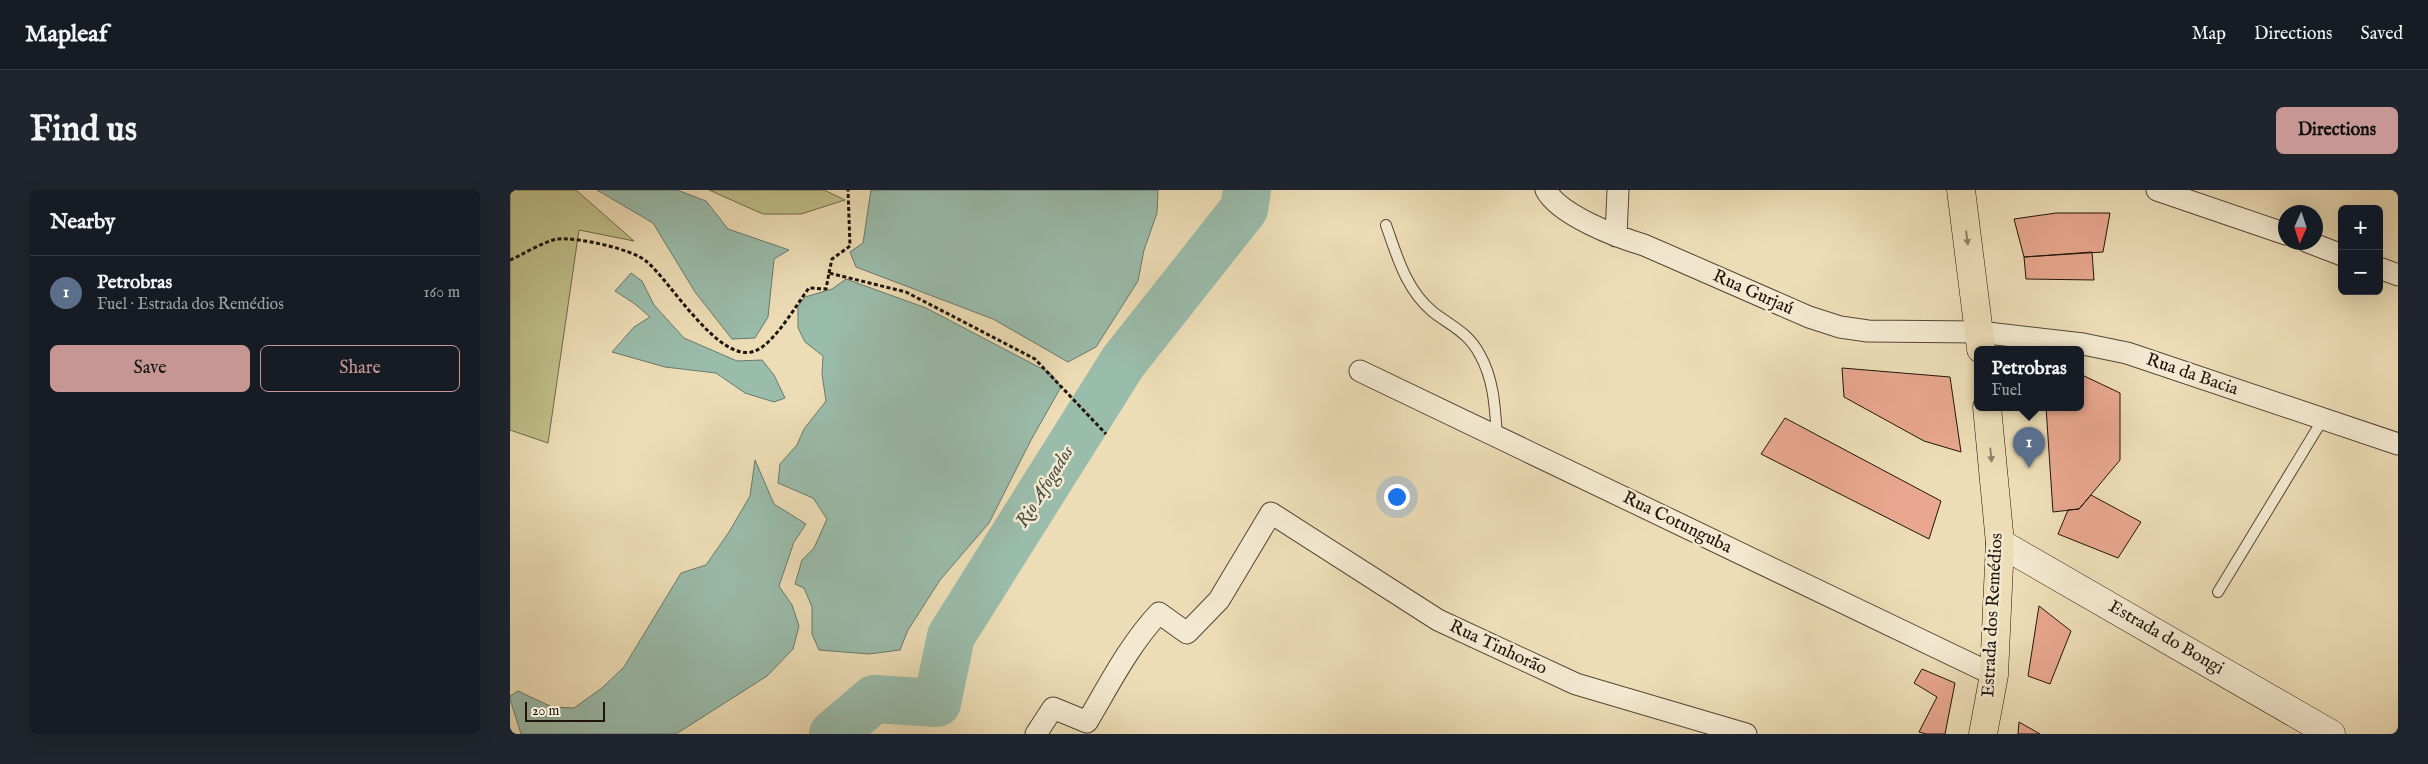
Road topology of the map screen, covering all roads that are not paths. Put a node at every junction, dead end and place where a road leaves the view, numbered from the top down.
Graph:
1 (1546, 190) edge
2 (1618, 190) edge
3 (1961, 190) edge
4 (2157, 190) edge
5 (1386, 225) dead end
6 (2278, 231) edge
7 (1616, 236) junction
8 (2323, 248) edge
9 (2338, 253) edge
10 (2383, 269) edge
11 (2398, 275) edge
12 (1980, 341) edge
13 (1360, 371) dead end
14 (1986, 411) edge
15 (2323, 419) junction
16 (1497, 436) junction
17 (2398, 444) edge
18 (2000, 543) junction
19 (2218, 592) dead end
20 (1994, 675) junction
21 (1711, 729) edge
22 (1036, 734) edge
23 (1746, 734) edge
24 (1983, 734) edge
25 (2331, 734) edge

1 - 7 street, Rua Gurjaú
2 - 7 street
3 -> 12 main road
4 - 6 street
5 - 16 lane
7 - 12 street, Rua Gurjaú
8 - 9 street
10 - 11 street
12 - 15 street, Rua da Bacia
13 - 16 street, Rua Cotunguba
14 -> 18 main road, Estrada dos Remédios
15 - 17 street, Rua da Bacia
15 - 19 lane
16 - 20 street, Rua Cotunguba
18 - 20 main road, Estrada dos Remédios
18 - 25 main road, Estrada do Bongi
20 - 24 main road, Estrada dos Remédios
21 - 22 street, Rua Tinhorão
21 - 23 street, Rua Tinhorão

